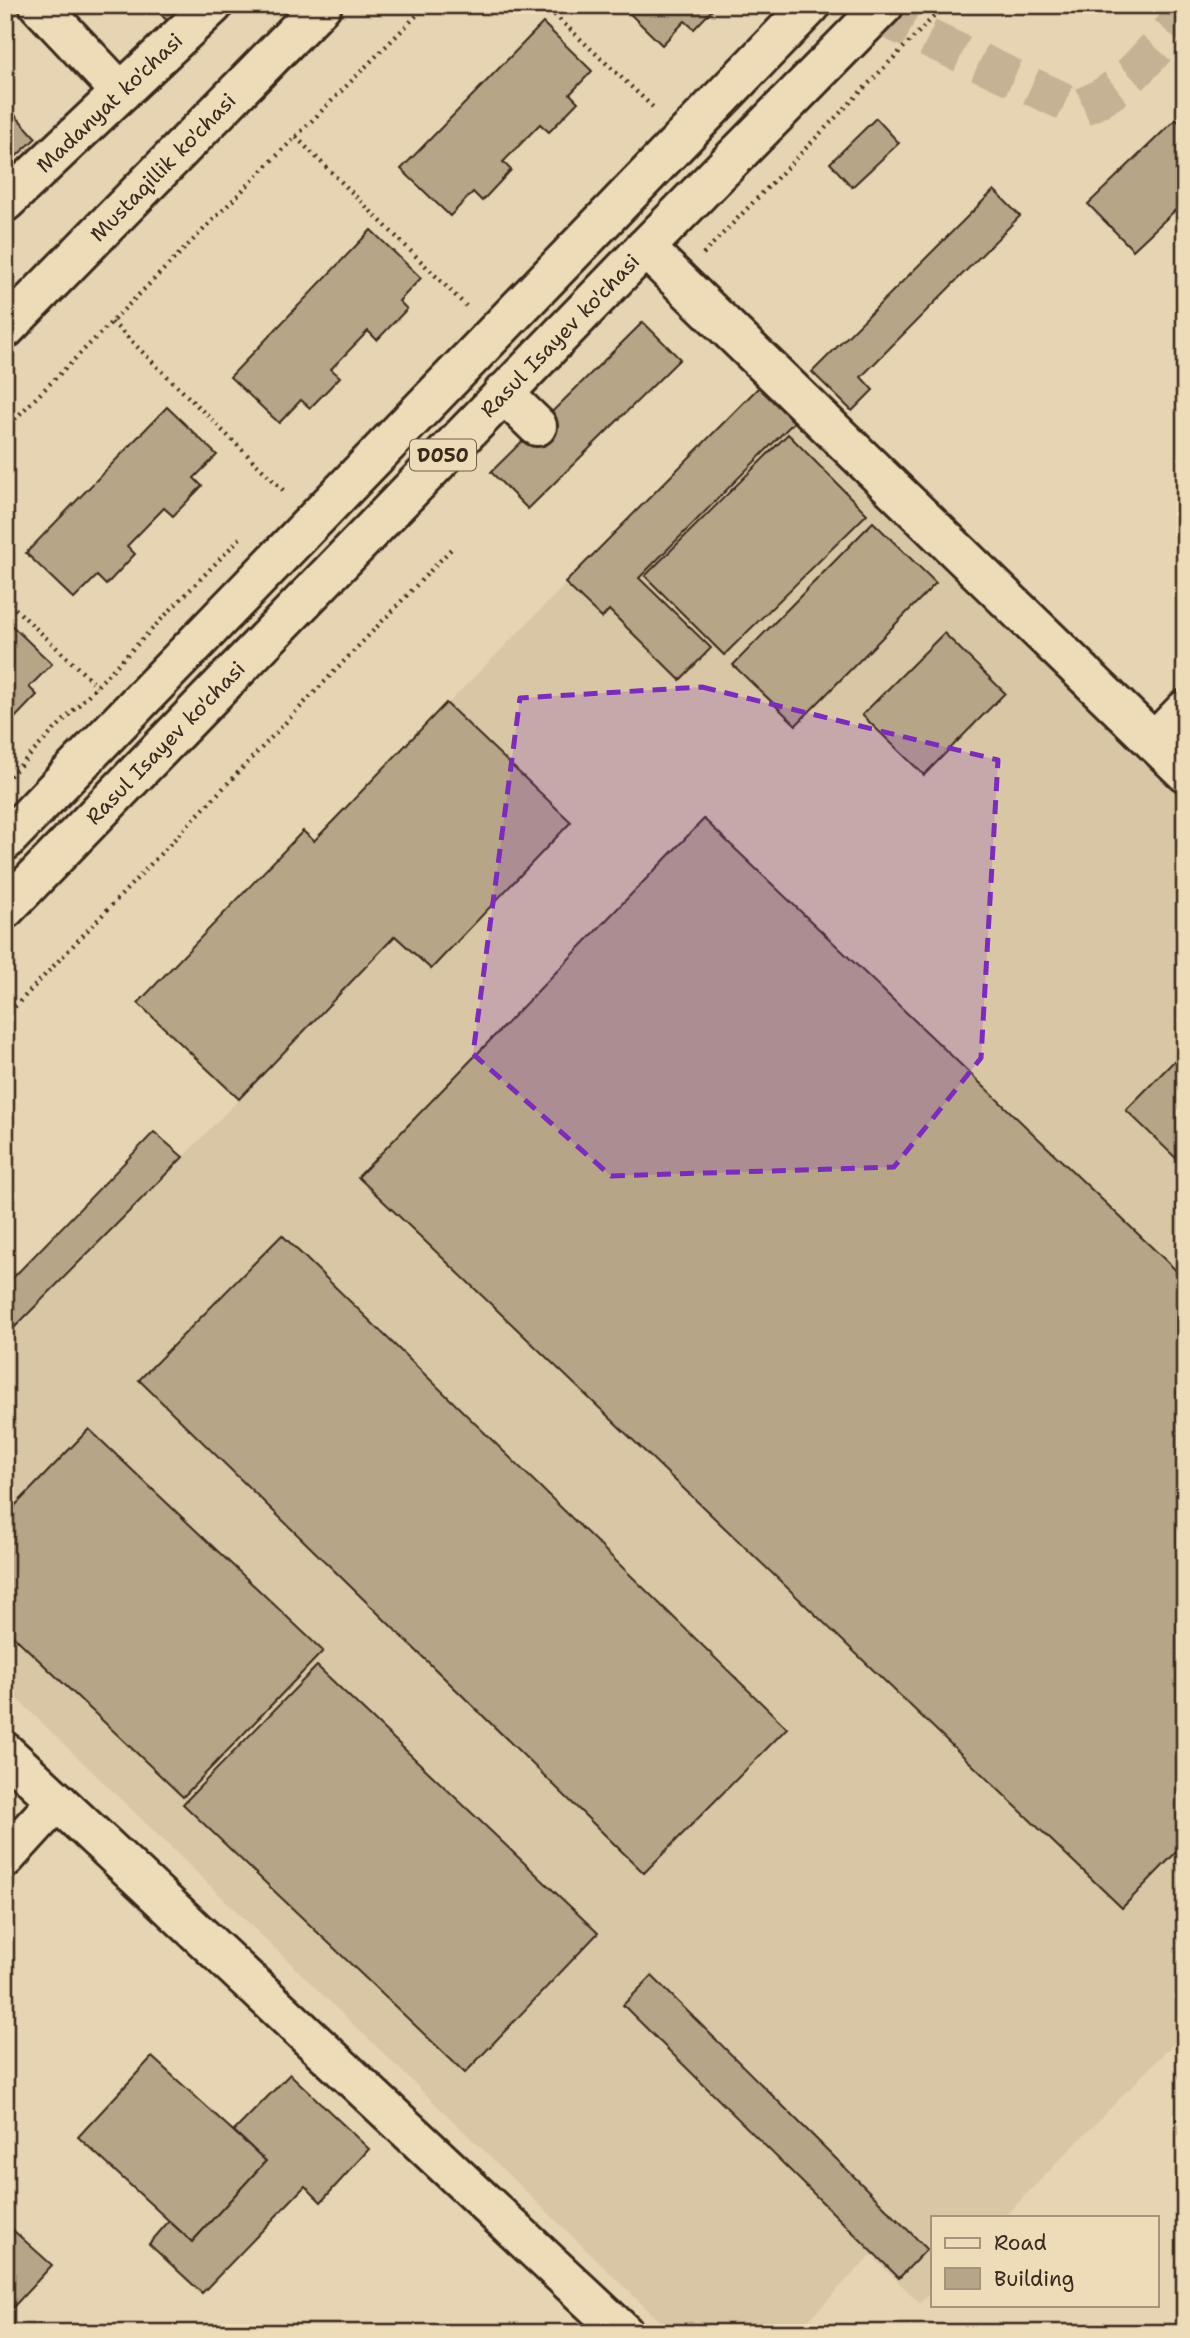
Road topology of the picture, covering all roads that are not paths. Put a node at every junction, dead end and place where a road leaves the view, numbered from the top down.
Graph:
1 (39, 5) edge
2 (214, 5) edge
3 (322, 5) edge
4 (811, 5) edge
5 (884, 5) edge
6 (121, 92) junction
7 (5, 202) edge
8 (645, 247) junction
9 (5, 329) edge
10 (503, 393) junction
11 (537, 426) dead end
12 (1185, 710) edge
13 (1154, 742) junction
14 (1185, 772) edge
15 (5, 841) edge
16 (5, 909) edge
17 (5, 1752) edge
18 (57, 1801) junction
19 (5, 1858) edge
20 (624, 2333) edge

1 - 6 street
2 - 6 street, Madanyat ko'chasi
3 - 9 street, Mustaqillik ko'chasi
4 - 15 street, D050
5 - 8 street, Rasul Isayev ko'chasi / D050
6 - 7 street, Madanyat ko'chasi
8 - 10 street, Rasul Isayev ko'chasi / D050
8 - 13 street
10 - 11 street
10 - 16 street, Rasul Isayev ko'chasi / D050
12 - 13 street
13 - 14 street
17 - 18 street
18 - 19 street
18 - 20 street

